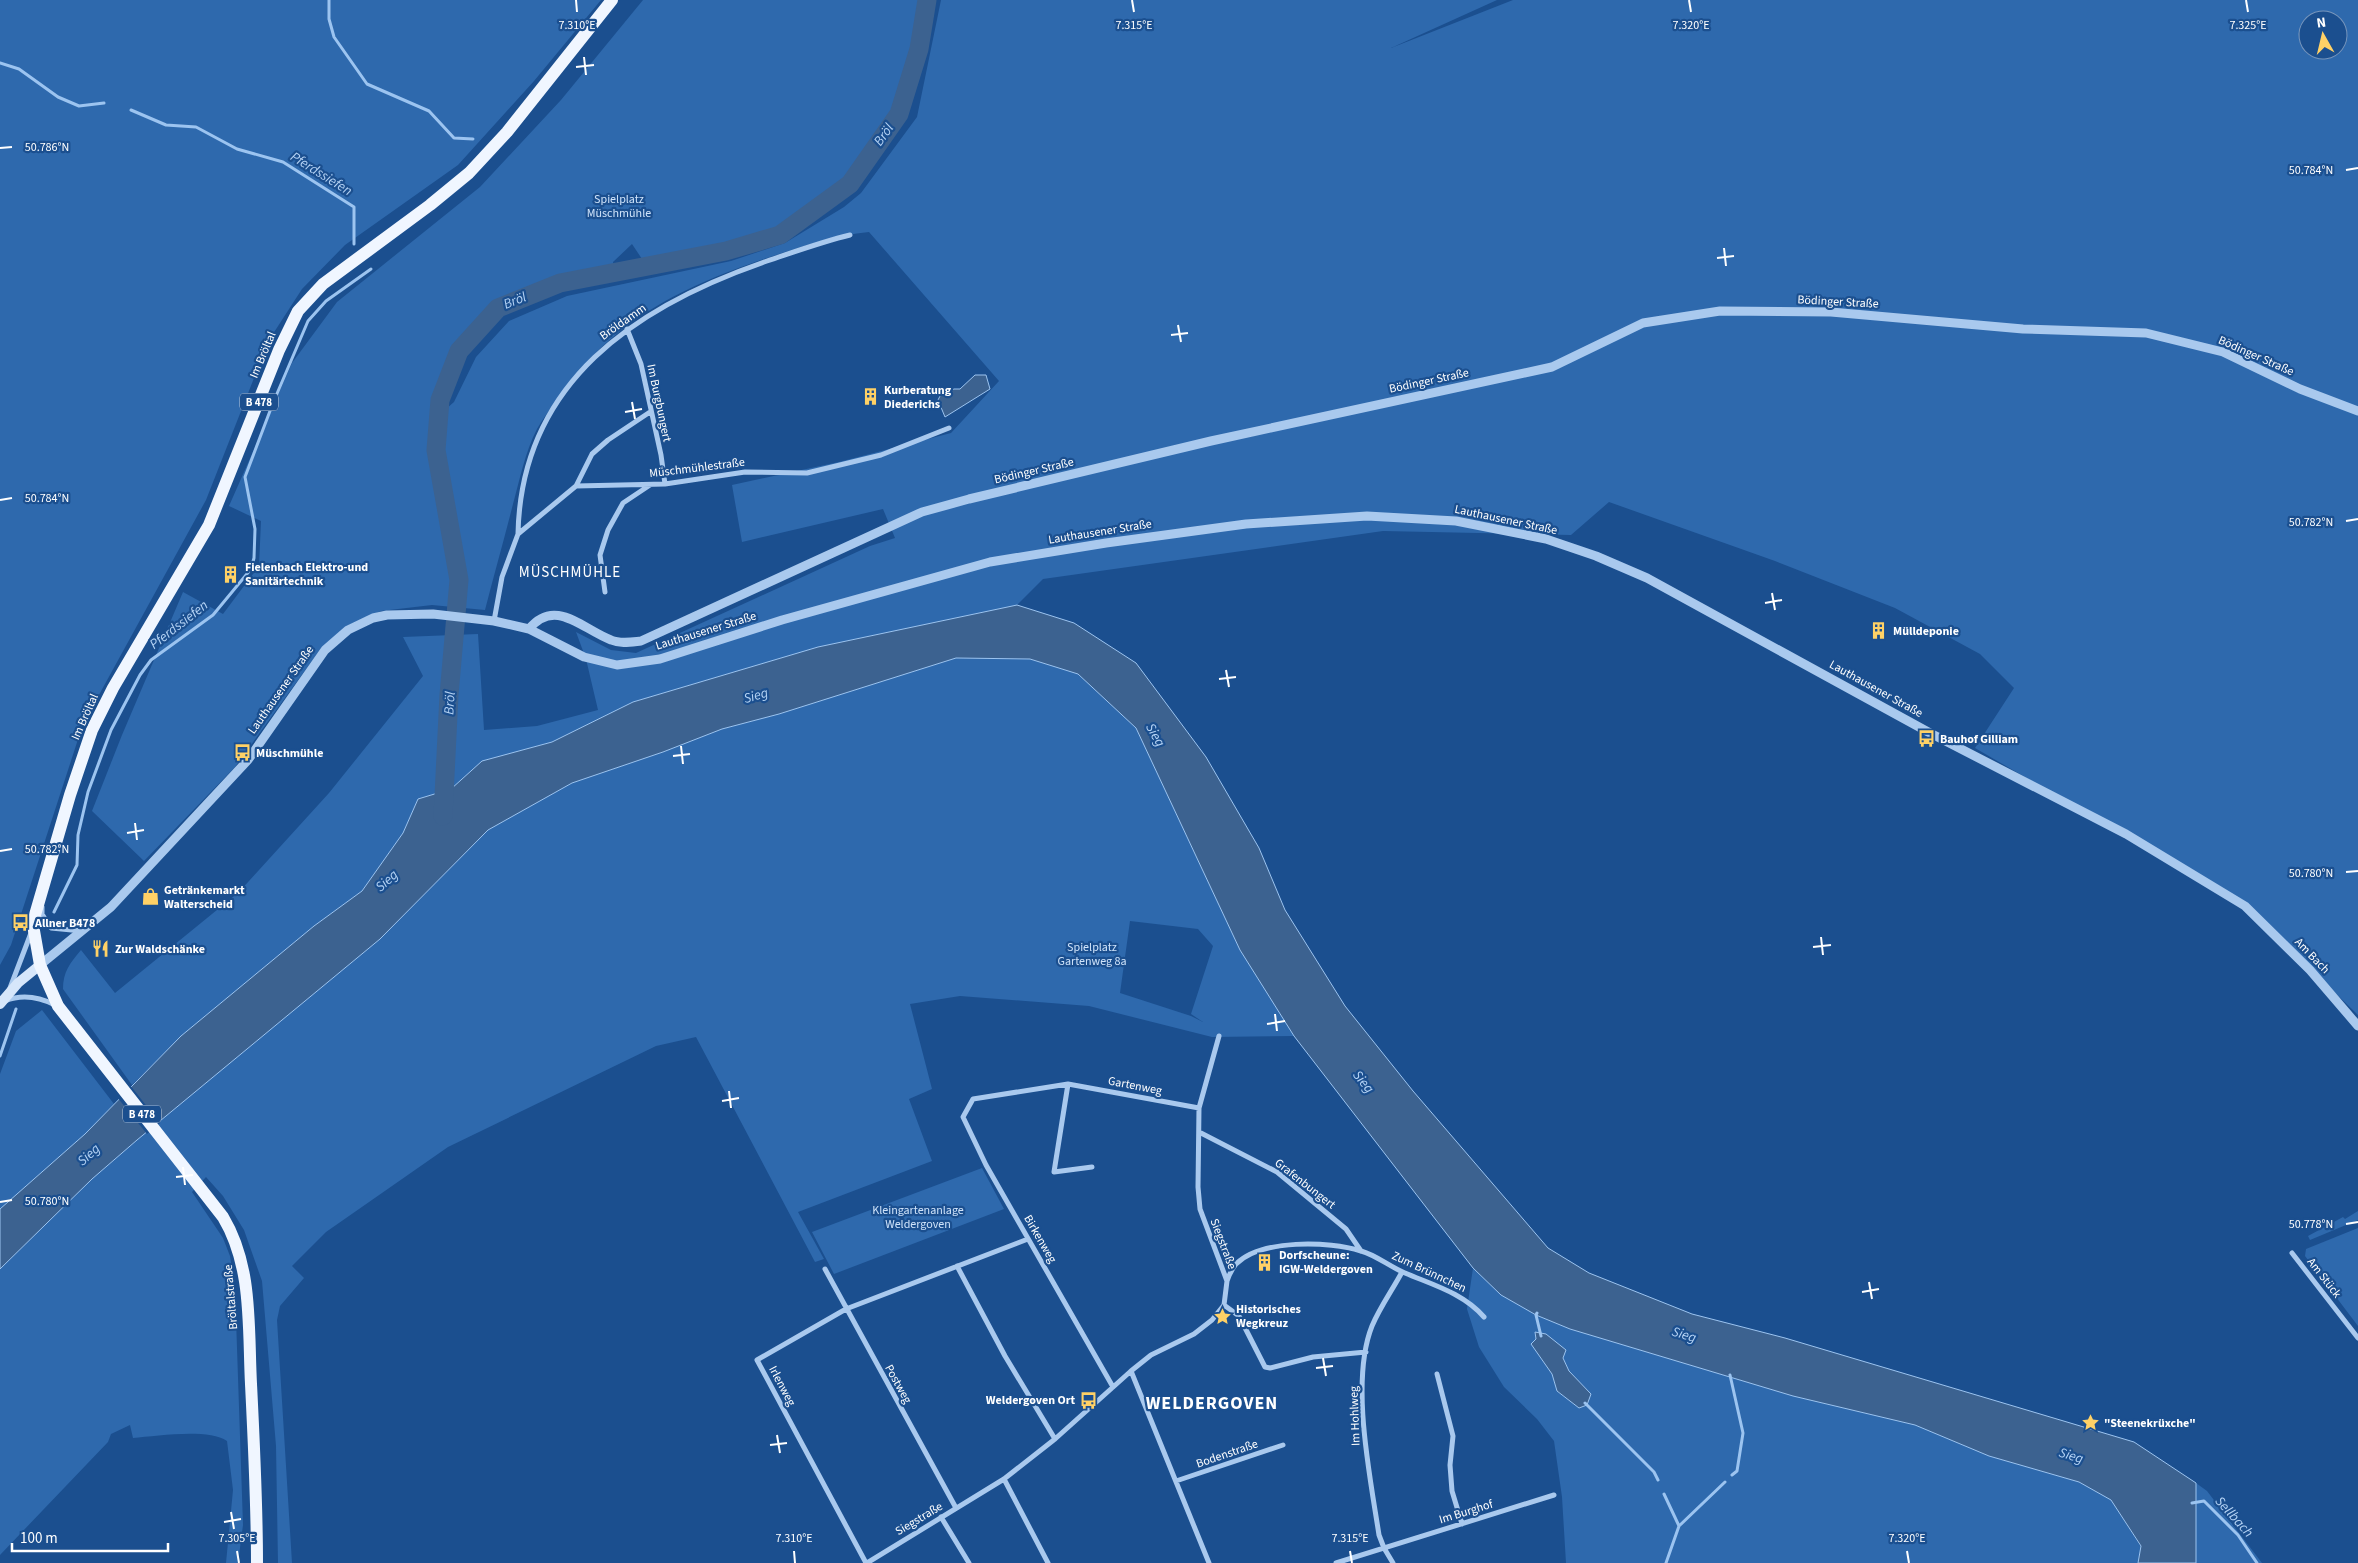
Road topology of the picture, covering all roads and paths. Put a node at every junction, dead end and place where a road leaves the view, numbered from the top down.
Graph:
1 (612, 0) edge
2 (850, 235) dead end
3 (627, 329) junction
4 (2358, 411) edge
5 (650, 412) junction
6 (949, 428) dead end
7 (665, 484) junction
8 (651, 485) junction
9 (576, 486) junction
10 (518, 534) junction
11 (605, 592) dead end
12 (489, 620) junction
13 (529, 629) junction
14 (41, 897) junction
15 (2245, 906) joint
16 (33, 925) junction
17 (82, 931) junction
18 (40, 964) junction
19 (2, 1000) edge
20 (58, 1006) junction
21 (71, 1025) joint
22 (2358, 1026) edge
23 (1220, 1036) dead end
24 (1068, 1084) junction
25 (974, 1099) joint
26 (1199, 1108) junction
27 (1200, 1132) junction
28 (1092, 1167) dead end
29 (1028, 1240) junction
30 (1361, 1251) junction
31 (2292, 1253) dead end
32 (957, 1266) junction
33 (825, 1269) dead end
34 (1402, 1272) junction
35 (1226, 1281) junction
36 (1224, 1305) junction
37 (846, 1309) junction
38 (1484, 1317) dead end
39 (2358, 1338) edge
40 (1366, 1352) junction
41 (1131, 1371) junction
42 (1437, 1374) dead end
43 (1113, 1387) junction
44 (1055, 1439) junction
45 (1283, 1445) dead end
46 (1004, 1480) junction
47 (1176, 1481) junction
48 (1554, 1496) dead end
49 (956, 1508) junction
50 (941, 1517) junction
51 (1462, 1524) junction
52 (1384, 1548) junction
53 (257, 1563) edge
54 (866, 1563) edge
55 (968, 1563) edge
56 (1048, 1563) edge
57 (1209, 1563) edge
58 (1336, 1563) edge
59 (1393, 1563) edge

1 - 14 main road, Im Bröltal / B 478
2 - 3 street, Bröldamm
3 - 5 street, Im Burgbungert
3 - 10 street, Bröldamm
4 - 13 street, Bödinger Straße
5 - 7 street, Im Burgbungert
5 - 9 street
6 - 7 street, Müschmühlestraße
7 - 8 street, Müschmühlestraße
8 - 9 street, Müschmühlestraße
8 - 11 street
9 - 10 street
10 - 12 street
12 - 13 street, Lauthausener Straße
12 - 17 street, Lauthausener Straße
13 - 15 street, Lauthausener Straße
14 - 16 main road, Im Bröltal / B 478
14 - 17 street, Im Bröltal
15 - 22 street, Am Bach
16 - 18 main road, Im Bröltal / B 478
16 - 19 street
17 - 18 street, Lauthausener Straße
18 - 19 main road
18 - 20 main road, Im Bröltal / B 478
19 - 20 street
20 - 21 main road, Im Bröltal / B 478
21 - 53 main road, Bröltalstraße / B 478
23 - 26 street, Siegstraße
24 - 25 street, Gartenweg
24 - 26 street, Gartenweg
24 - 28 street
25 - 29 street, Birkenweg
26 - 27 street, Siegstraße
27 - 30 street, Grafenbungert
27 - 35 street, Siegstraße
29 - 32 street, Irlenweg
29 - 43 street, Birkenweg
30 - 34 street, Zum Brünnchen
30 - 35 street, Zum Brünnchen
31 - 39 street, Am Stück
32 - 37 street, Irlenweg
32 - 44 street
33 - 37 street, Postweg
34 - 38 street, Zum Brünnchen
34 - 40 street, Im Hohlweg
35 - 36 street, Siegstraße
36 - 40 street
36 - 41 street, Siegstraße
37 - 49 street, Postweg
37 - 54 street, Irlenweg
40 - 52 street, Im Hohlweg
41 - 43 street, Siegstraße
41 - 47 street
42 - 51 street
43 - 44 street, Siegstraße
44 - 46 street, Siegstraße
45 - 47 street, Bodenstraße
46 - 49 street, Siegstraße
46 - 56 street
47 - 57 street
48 - 51 street, Im Burghof
49 - 50 street, Siegstraße
50 - 54 street, Siegstraße
50 - 55 street
51 - 52 street, Im Burghof
52 - 58 street, Im Burghof
52 - 59 street, Im Hohlweg

